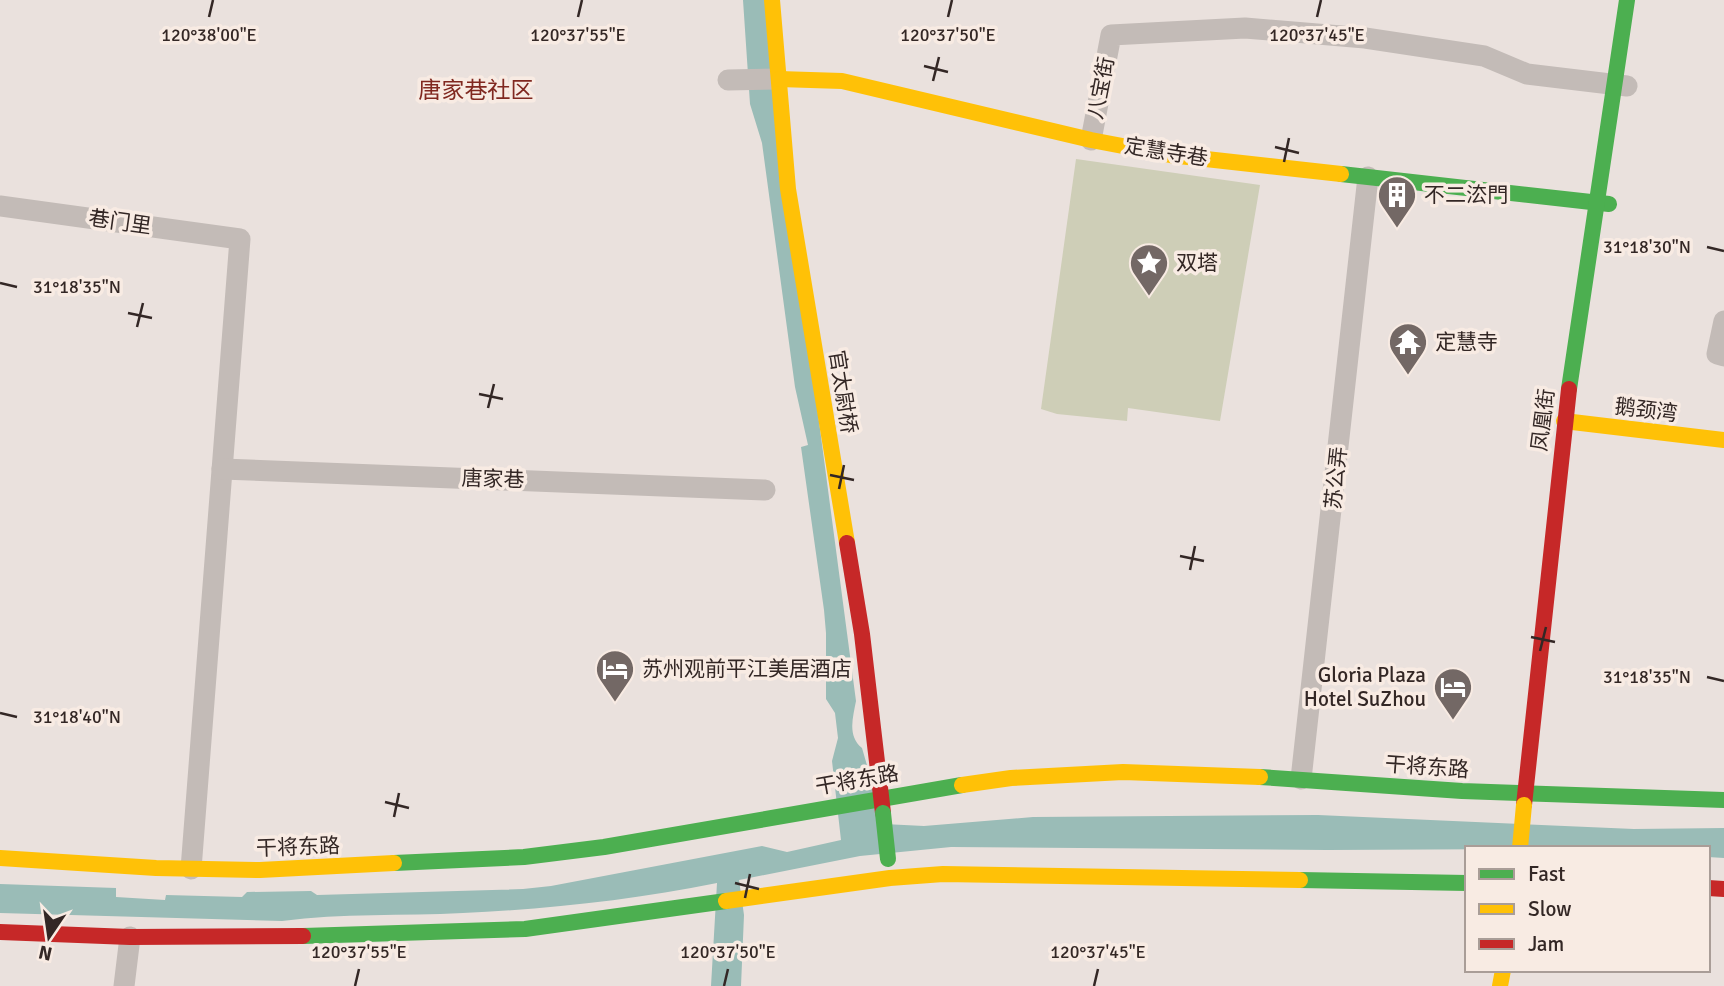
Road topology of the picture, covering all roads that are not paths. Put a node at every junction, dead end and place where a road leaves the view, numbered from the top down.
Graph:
1 (772, 0) edge
2 (1627, 0) edge
3 (1641, 0) edge
4 (737, 80) dead end
5 (775, 80) junction
6 (1621, 85) junction
7 (1091, 140) junction
8 (1368, 177) junction
9 (1602, 203) junction
10 (0, 206) edge
11 (1724, 321) edge
12 (1724, 356) edge
13 (1570, 422) junction
14 (1724, 440) edge
15 (222, 469) junction
16 (765, 490) dead end
17 (1301, 779) junction
18 (1524, 800) junction
19 (1724, 800) edge
20 (878, 803) junction
21 (1520, 846) edge
22 (0, 858) edge
23 (191, 869) junction
24 (890, 878) junction
25 (1465, 883) edge
26 (0, 932) edge
27 (130, 937) junction
28 (124, 986) edge

1 - 5 main road, 官太尉桥
2 - 6 main road, 凤凰街
3 - 6 main road, 凤凰街
4 - 5 street, 定慧寺巷
5 - 7 main road, 定慧寺巷
5 - 20 main road, 官太尉桥
6 - 7 street, 八宝街
6 - 9 main road, 凤凰街
7 - 8 main road, 定慧寺巷
8 - 9 main road, 定慧寺巷
8 - 17 street, 苏公弄
9 - 13 main road, 凤凰街
10 - 15 street, 巷门里
11 - 12 street
13 - 14 main road, 鹅颈湾
13 - 18 main road, 凤凰街
15 - 16 street, 唐家巷
15 - 23 street
17 - 18 main road, 干将东路
17 - 20 main road, 干将东路
18 - 19 main road, 干将东路
18 - 21 main road, 凤凰街, bridge
20 - 23 main road, 干将东路
20 - 24 main road, 官太尉桥, bridge
22 - 23 main road, 干将东路
24 - 25 main road
24 - 27 main road
26 - 27 main road
27 - 28 street

